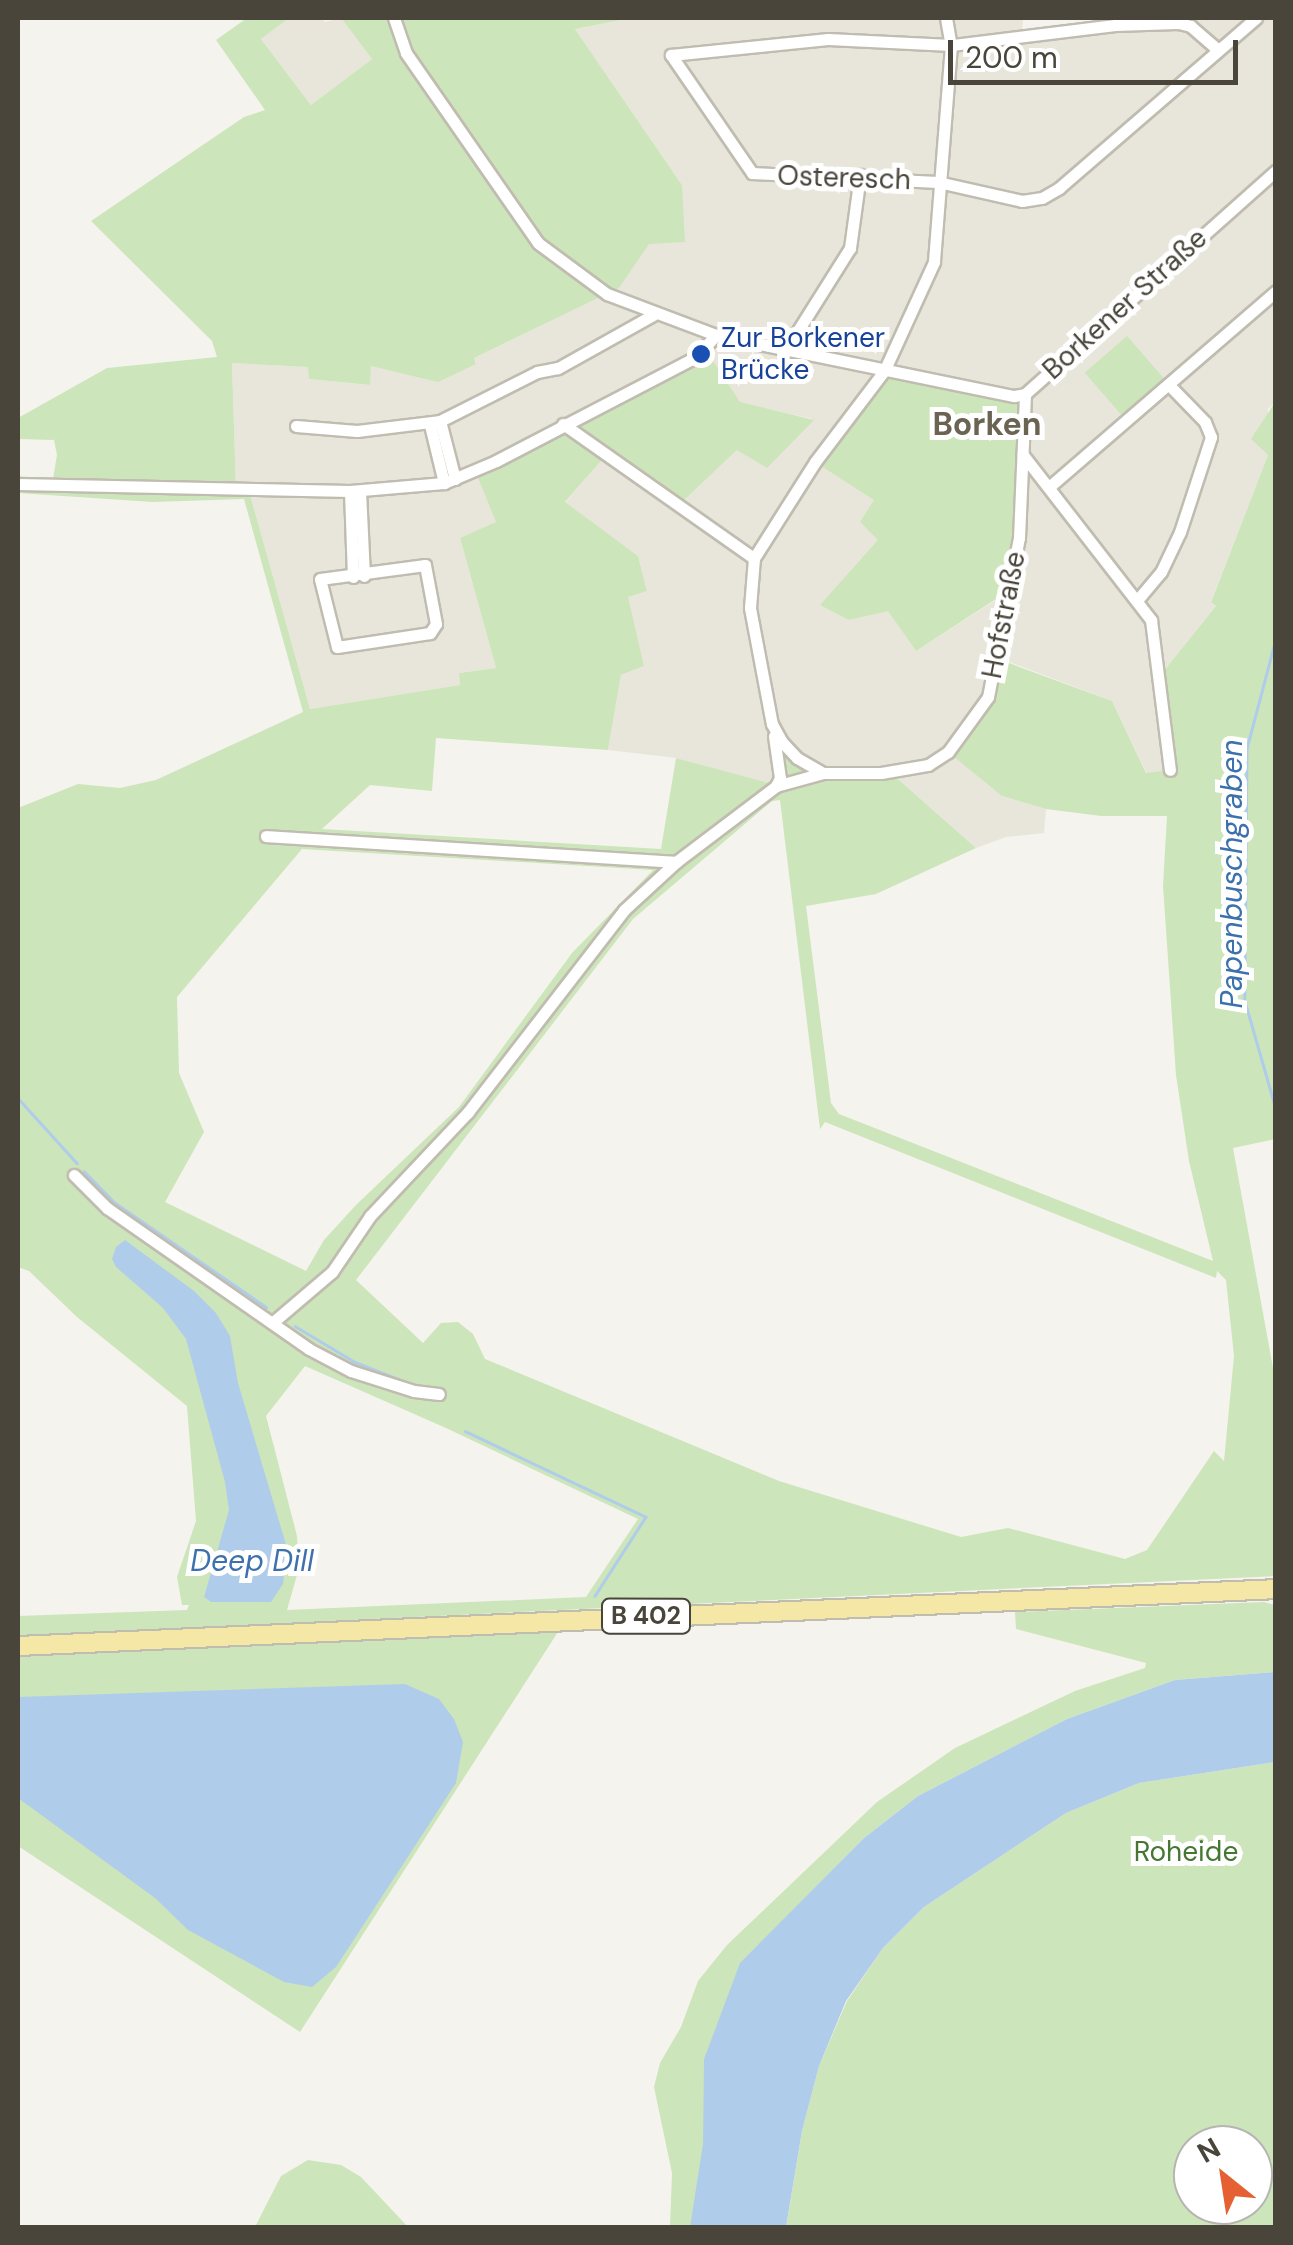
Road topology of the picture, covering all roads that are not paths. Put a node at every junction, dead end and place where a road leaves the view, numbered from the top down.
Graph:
1 (394, 18) edge
2 (946, 18) edge
3 (1256, 18) edge
4 (950, 46) junction
5 (1217, 49) junction
6 (1276, 170) edge
7 (860, 174) junction
8 (938, 182) junction
9 (1276, 291) edge
10 (653, 315) junction
11 (716, 335) junction
12 (787, 348) junction
13 (884, 371) junction
14 (1169, 385) junction
15 (1025, 394) junction
16 (435, 423) junction
17 (563, 424) junction
18 (296, 426) dead end
19 (1023, 455) junction
20 (450, 481) junction
21 (18, 484) edge
22 (1049, 487) junction
23 (355, 491) junction
24 (754, 558) junction
25 (358, 576) junction
26 (1138, 598) junction
27 (772, 724) junction
28 (1170, 770) dead end
29 (823, 773) junction
30 (776, 786) junction
31 (266, 836) dead end
32 (676, 862) junction
33 (74, 1174) dead end
34 (272, 1324) junction
35 (439, 1394) dead end
36 (1276, 1588) edge
37 (18, 1646) edge

1 - 10 street, Borkener Straße
2 - 4 street
3 - 5 street, Osteresch
4 - 5 street, Osteresch
4 - 7 street, Osteresch
4 - 8 street
5 - 8 street, Osteresch
6 - 15 street, Borkener Straße
7 - 8 street, Osteresch
7 - 12 street
8 - 13 street
9 - 14 street
10 - 11 street, Borkener Straße
10 - 16 street
11 - 12 street, Borkener Straße
11 - 17 street
12 - 13 street, Borkener Straße
13 - 15 street, Borkener Straße
13 - 24 street
14 - 22 street
14 - 26 street
15 - 19 street, Hofstraße
16 - 18 street
16 - 20 street
17 - 20 street
17 - 24 street
19 - 22 street
19 - 29 street, Hofstraße
20 - 23 street
21 - 23 street
22 - 26 street
23 - 25 street
24 - 27 street
25 - 25 street
26 - 28 street
27 - 29 street
27 - 30 street
29 - 30 street, Hofstraße
30 - 32 street
31 - 32 street
32 - 34 street
33 - 34 street
34 - 35 street
36 - 37 main road, B 402

